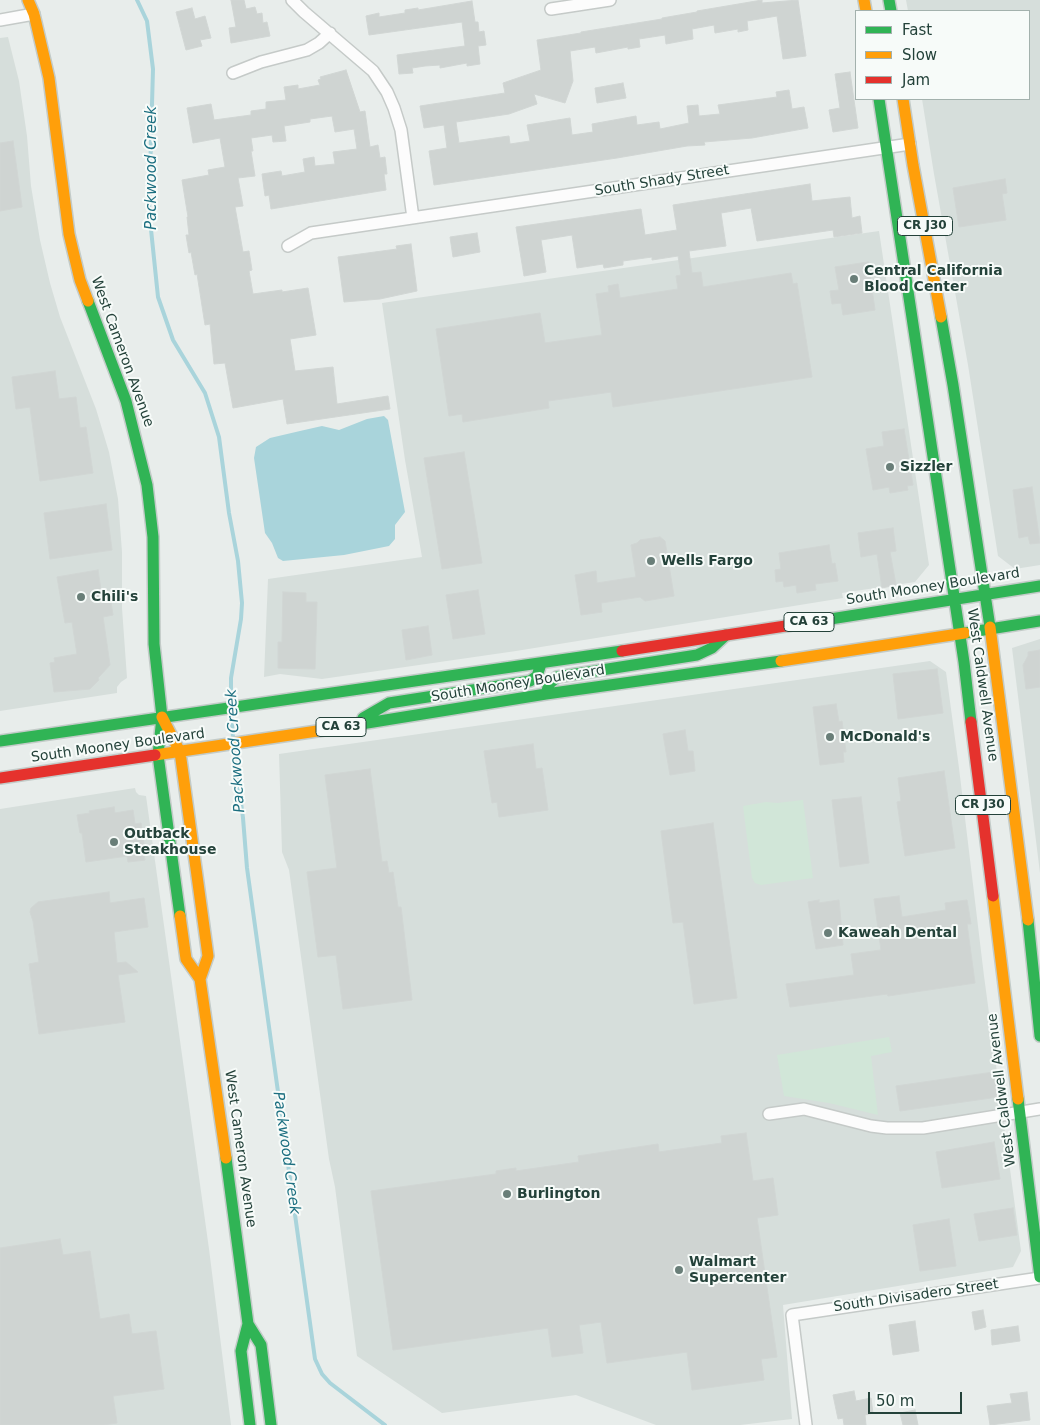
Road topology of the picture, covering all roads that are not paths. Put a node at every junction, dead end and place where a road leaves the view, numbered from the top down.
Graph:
1 (28, 0) edge
2 (292, 0) edge
3 (610, 0) edge
4 (551, 9) dead end
5 (34, 14) junction
6 (0, 20) edge
7 (330, 33) junction
8 (233, 73) dead end
9 (879, 100) edge
10 (903, 100) edge
11 (910, 144) junction
12 (886, 147) junction
13 (413, 218) junction
14 (288, 246) dead end
15 (1040, 586) edge
16 (985, 594) junction
17 (955, 599) junction
18 (1040, 620) edge
19 (991, 628) junction
20 (960, 633) junction
21 (727, 634) junction
22 (541, 664) junction
23 (546, 694) junction
24 (162, 717) junction
25 (351, 725) junction
26 (0, 742) edge
27 (180, 752) junction
28 (158, 755) junction
29 (0, 778) edge
30 (200, 979) junction
31 (1040, 1036) edge
32 (1040, 1109) edge
33 (1020, 1112) junction
34 (769, 1114) dead end
35 (1032, 1126) dead end
36 (1040, 1277) edge
37 (248, 1324) junction
38 (250, 1425) edge
39 (271, 1425) edge
40 (806, 1425) edge

1 - 5 main road, West Cameron Avenue
2 - 7 street
3 - 4 street
5 - 6 street
5 - 24 main road, West Cameron Avenue
7 - 8 street
7 - 13 street
9 - 12 main road, West Caldwell Avenue / CR J30
10 - 11 main road, West Caldwell Avenue / CR J30
11 - 12 street, South Shady Street
11 - 16 main road, West Caldwell Avenue / CR J30
12 - 13 street, South Shady Street
12 - 17 main road, West Caldwell Avenue / CR J30
13 - 14 street, South Shady Street
15 - 16 main road, South Mooney Boulevard / CA 63
16 - 17 main road, South Mooney Boulevard / CA 63
16 - 19 main road, West Caldwell Avenue / CR J30
17 - 20 main road, West Caldwell Avenue / CR J30
17 - 21 main road, South Mooney Boulevard / CA 63
18 - 19 main road, South Mooney Boulevard / CA 63
19 - 20 main road, South Mooney Boulevard / CA 63
19 - 31 main road, West Caldwell Avenue / CR J30
20 - 23 main road, South Mooney Boulevard / CA 63
20 - 33 main road, West Caldwell Avenue / CR J30
21 - 22 main road, South Mooney Boulevard / CA 63
21 - 23 main road
22 - 24 main road, South Mooney Boulevard / CA 63
22 - 25 main road
23 - 25 main road, South Mooney Boulevard / CA 63
24 - 26 main road, South Mooney Boulevard / CA 63
24 - 27 main road, West Cameron Avenue
24 - 28 main road, West Cameron Avenue
25 - 27 main road, South Mooney Boulevard / CA 63
27 - 28 main road, South Mooney Boulevard / CA 63
27 - 30 main road, West Cameron Avenue
28 - 29 main road, South Mooney Boulevard / CA 63
28 - 30 main road, West Cameron Avenue
30 - 37 main road, West Cameron Avenue
32 - 33 street
33 - 34 street
33 - 35 main road
33 - 36 main road, West Caldwell Avenue / CR J30
36 - 40 street, South Divisadero Street
37 - 38 main road, West Cameron Avenue
37 - 39 main road, West Cameron Avenue

